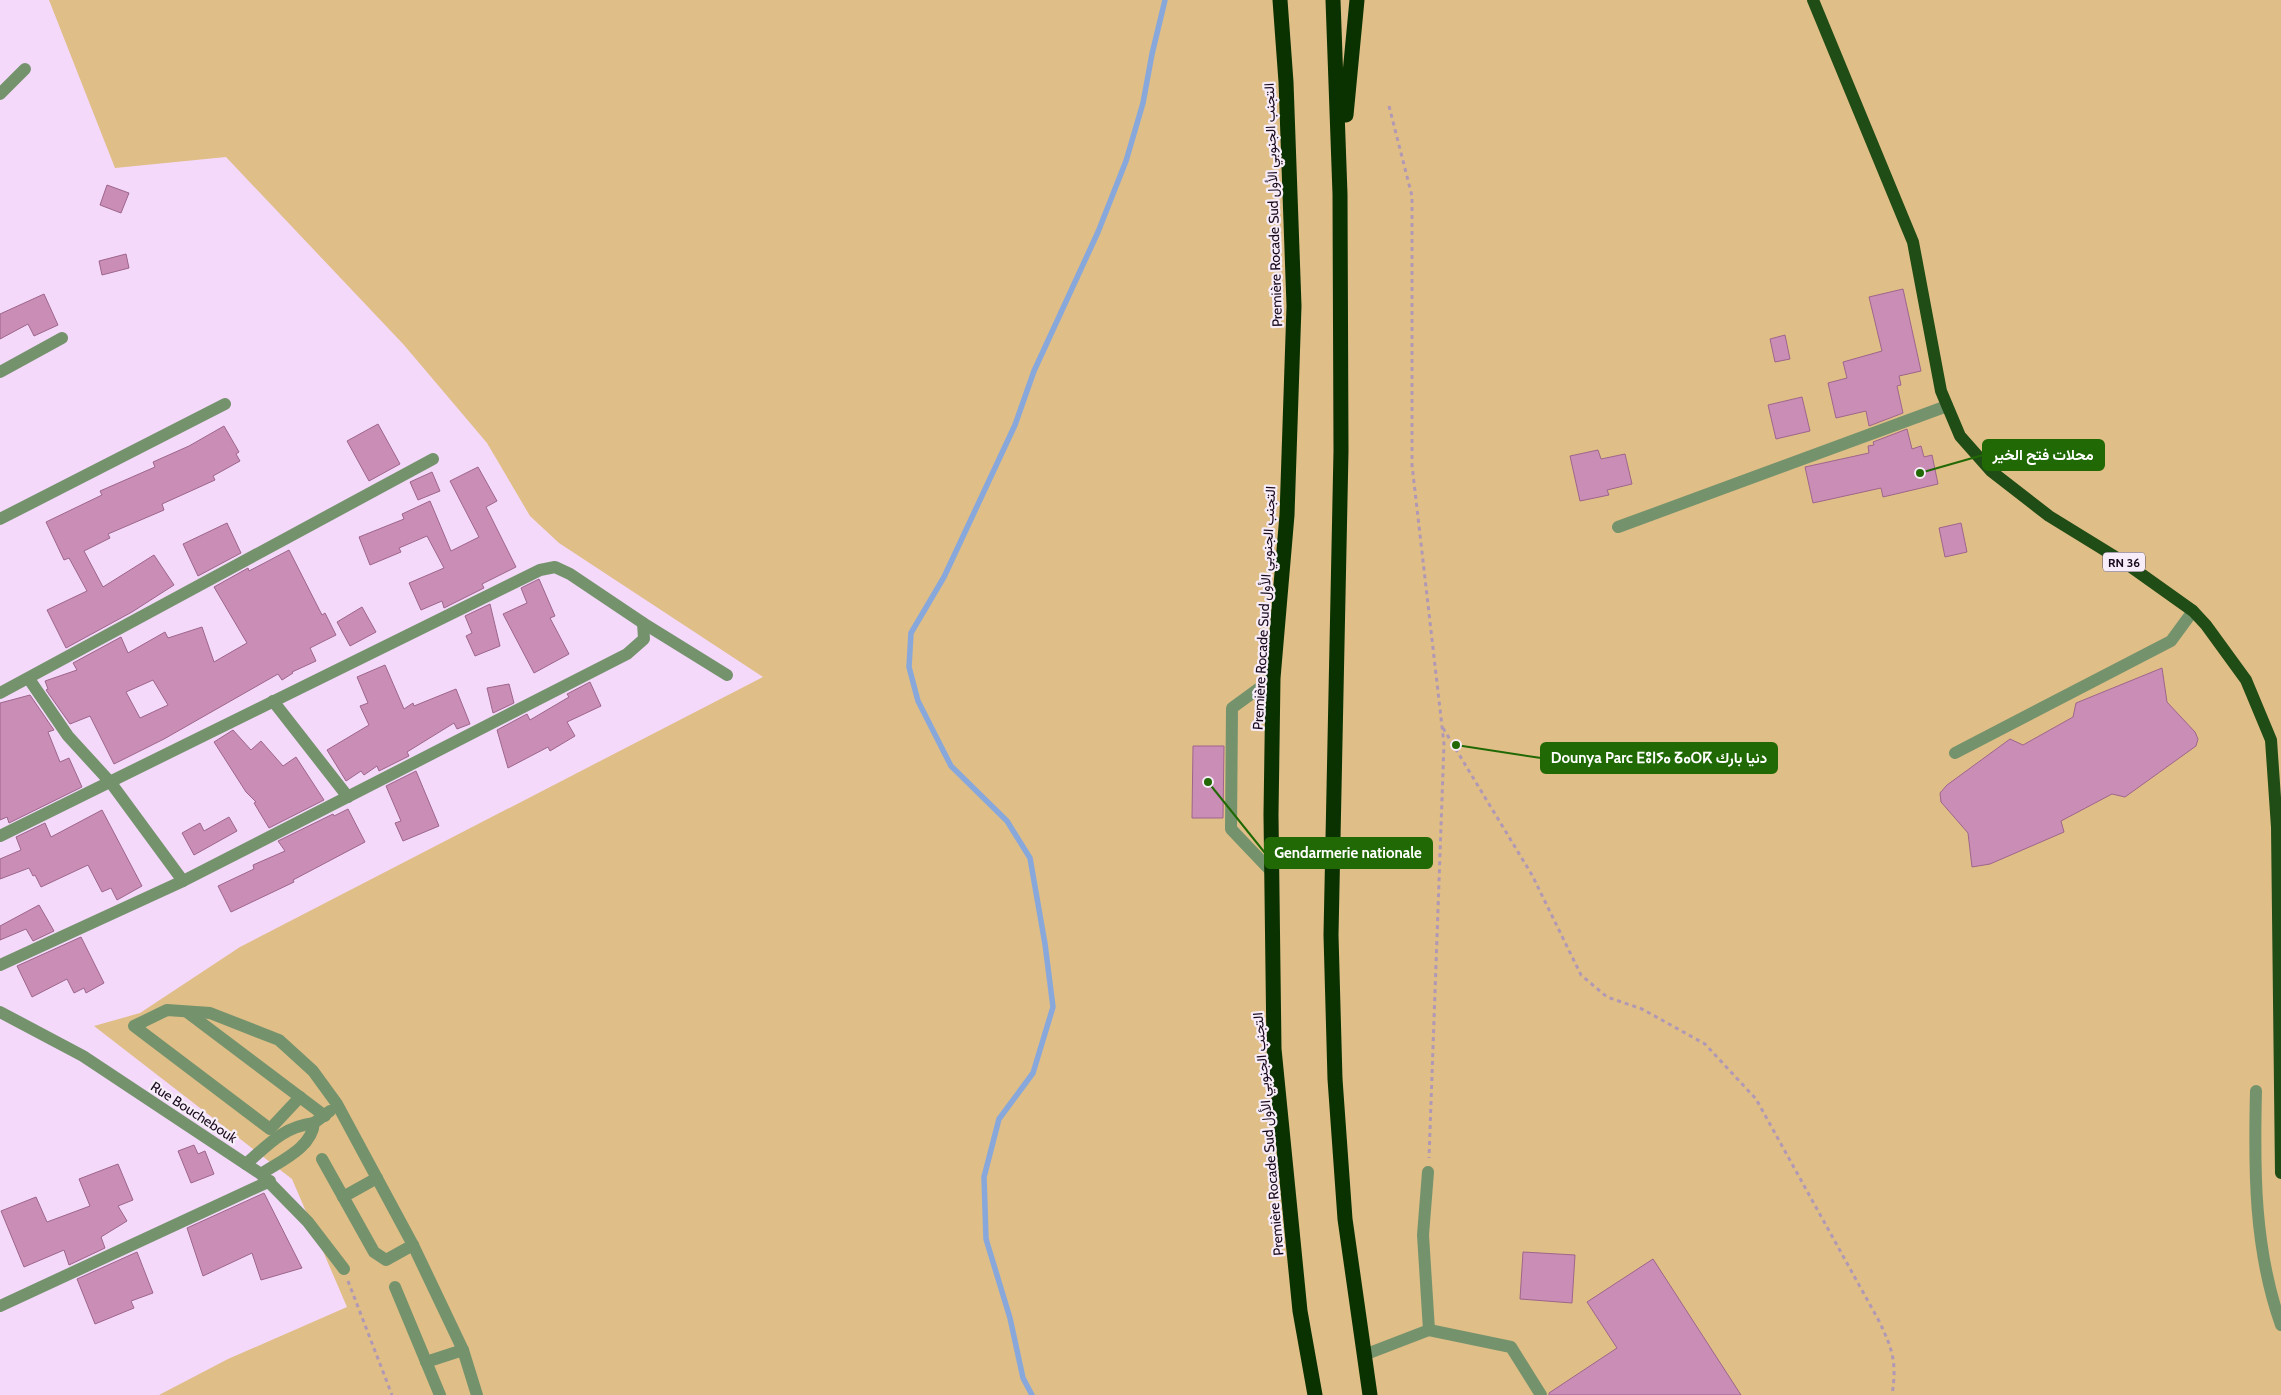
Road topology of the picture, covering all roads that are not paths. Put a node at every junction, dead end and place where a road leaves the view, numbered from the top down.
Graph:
1 (1280, 0) edge
2 (1333, 0) edge
3 (1357, 0) edge
4 (1813, 0) edge
5 (25, 69) dead end
6 (0, 94) edge
7 (1340, 194) junction
8 (62, 338) dead end
9 (0, 372) edge
10 (225, 404) dead end
11 (1947, 406) junction
12 (433, 459) dead end
13 (0, 519) edge
14 (1618, 527) dead end
15 (2193, 611) junction
16 (643, 623) junction
17 (727, 675) dead end
18 (1273, 678) junction
19 (29, 679) junction
20 (0, 693) edge
21 (272, 701) junction
22 (1955, 753) dead end
23 (111, 783) junction
24 (348, 796) junction
25 (0, 836) edge
26 (1271, 871) junction
27 (183, 881) junction
28 (0, 965) edge
29 (0, 1012) edge
30 (187, 1012) junction
31 (241, 1025) junction
32 (227, 1042) junction
33 (2256, 1091) dead end
34 (300, 1097) junction
35 (337, 1104) junction
36 (320, 1119) junction
37 (322, 1159) dead end
38 (246, 1164) junction
39 (1428, 1172) road end
40 (2281, 1173) edge
41 (265, 1178) junction
42 (377, 1178) junction
43 (343, 1197) junction
44 (413, 1244) junction
45 (344, 1269) road end
46 (395, 1287) dead end
47 (0, 1306) edge
48 (2281, 1325) edge
49 (1429, 1330) junction
50 (463, 1350) junction
51 (1364, 1354) junction
52 (426, 1362) junction
53 (440, 1395) edge
54 (477, 1395) edge
55 (1315, 1395) edge
56 (1370, 1395) edge
57 (1542, 1395) edge

1 - 18 highway, Première Rocade Sud التجنب الجنوبي الأول
2 - 7 highway
3 - 7 highway
4 - 11 main road, RN 36
5 - 6 street
7 - 51 highway
8 - 9 street
10 - 13 street
11 - 14 street
11 - 15 main road, RN 36
12 - 19 street
15 - 22 street
15 - 40 main road, RN 36
16 - 17 street
16 - 21 street
16 - 24 street
18 - 26 highway, Première Rocade Sud التجنب الجنوبي الأول
18 - 26 street
19 - 20 street
19 - 23 street
21 - 23 street
21 - 24 street
23 - 25 street
23 - 27 street
24 - 27 street
26 - 55 highway, Première Rocade Sud التجنب الجنوبي الأول
27 - 28 street
29 - 38 street, Rue Bouchebouk
30 - 31 street
30 - 32 street
30 - 34 street
31 - 32 street
31 - 35 street
32 - 34 street
33 - 48 street
34 - 36 street
35 - 36 street
35 - 42 street
36 - 38 street
36 - 41 street
37 - 43 street
38 - 41 street, Rue Bouchebouk
39 - 49 street
41 - 45 street, Rue Bouchebouk
41 - 47 street
42 - 43 street
42 - 44 street
43 - 44 street
44 - 50 street
46 - 52 street
49 - 51 street
49 - 57 street
50 - 52 street
50 - 54 street
51 - 56 highway
52 - 53 street

